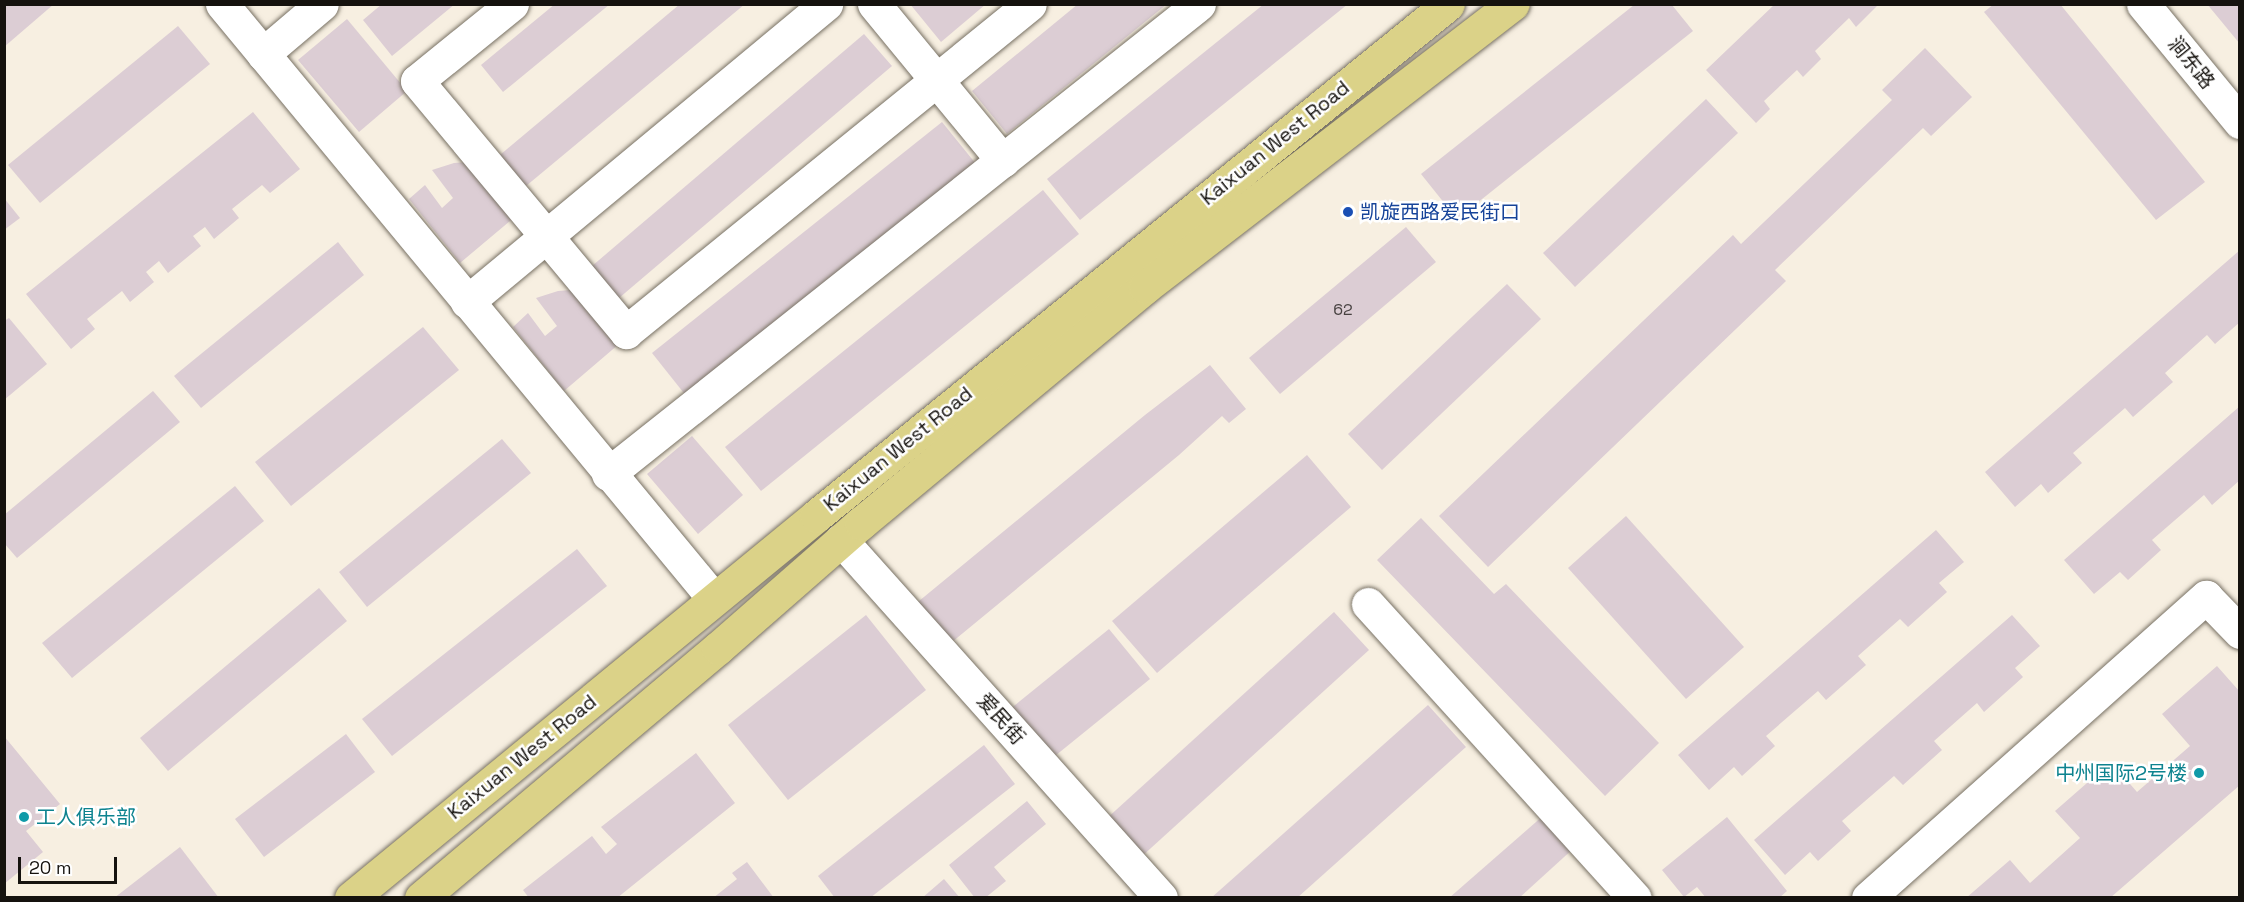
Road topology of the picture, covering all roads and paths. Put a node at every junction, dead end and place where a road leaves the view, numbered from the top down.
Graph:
1 (222, 4) edge
2 (322, 4) edge
3 (512, 4) edge
4 (826, 4) edge
5 (874, 4) edge
6 (1030, 4) edge
7 (1200, 4) edge
8 (1448, 4) edge
9 (1513, 4) edge
10 (2143, 4) edge
11 (2168, 4) edge
12 (263, 54) junction
13 (936, 81) junction
14 (2240, 92) edge
15 (2240, 122) edge
16 (1003, 161) junction
17 (546, 235) junction
18 (467, 302) junction
19 (608, 474) junction
20 (841, 540) junction
21 (714, 599) junction
22 (1368, 604) dead end
23 (2240, 632) edge
24 (351, 897) edge
25 (421, 897) edge
26 (1161, 897) edge
27 (1635, 897) edge
28 (1868, 897) edge

1 - 12 street
2 - 12 street
3 - 17 street
4 - 17 street
5 - 13 street
6 - 13 street
7 - 16 street
8 - 21 main road, Kaixuan West Road
9 - 20 main road, Kaixuan West Road
10 - 15 street, 涧东路
11 - 14 street, 涧东路
12 - 18 street
13 - 16 street
13 - 17 street
16 - 19 street
17 - 18 street
18 - 19 street
19 - 21 street
20 - 25 main road, Kaixuan West Road
20 - 26 street, 爱民街
21 - 24 main road, Kaixuan West Road
22 - 27 street
23 - 28 street

